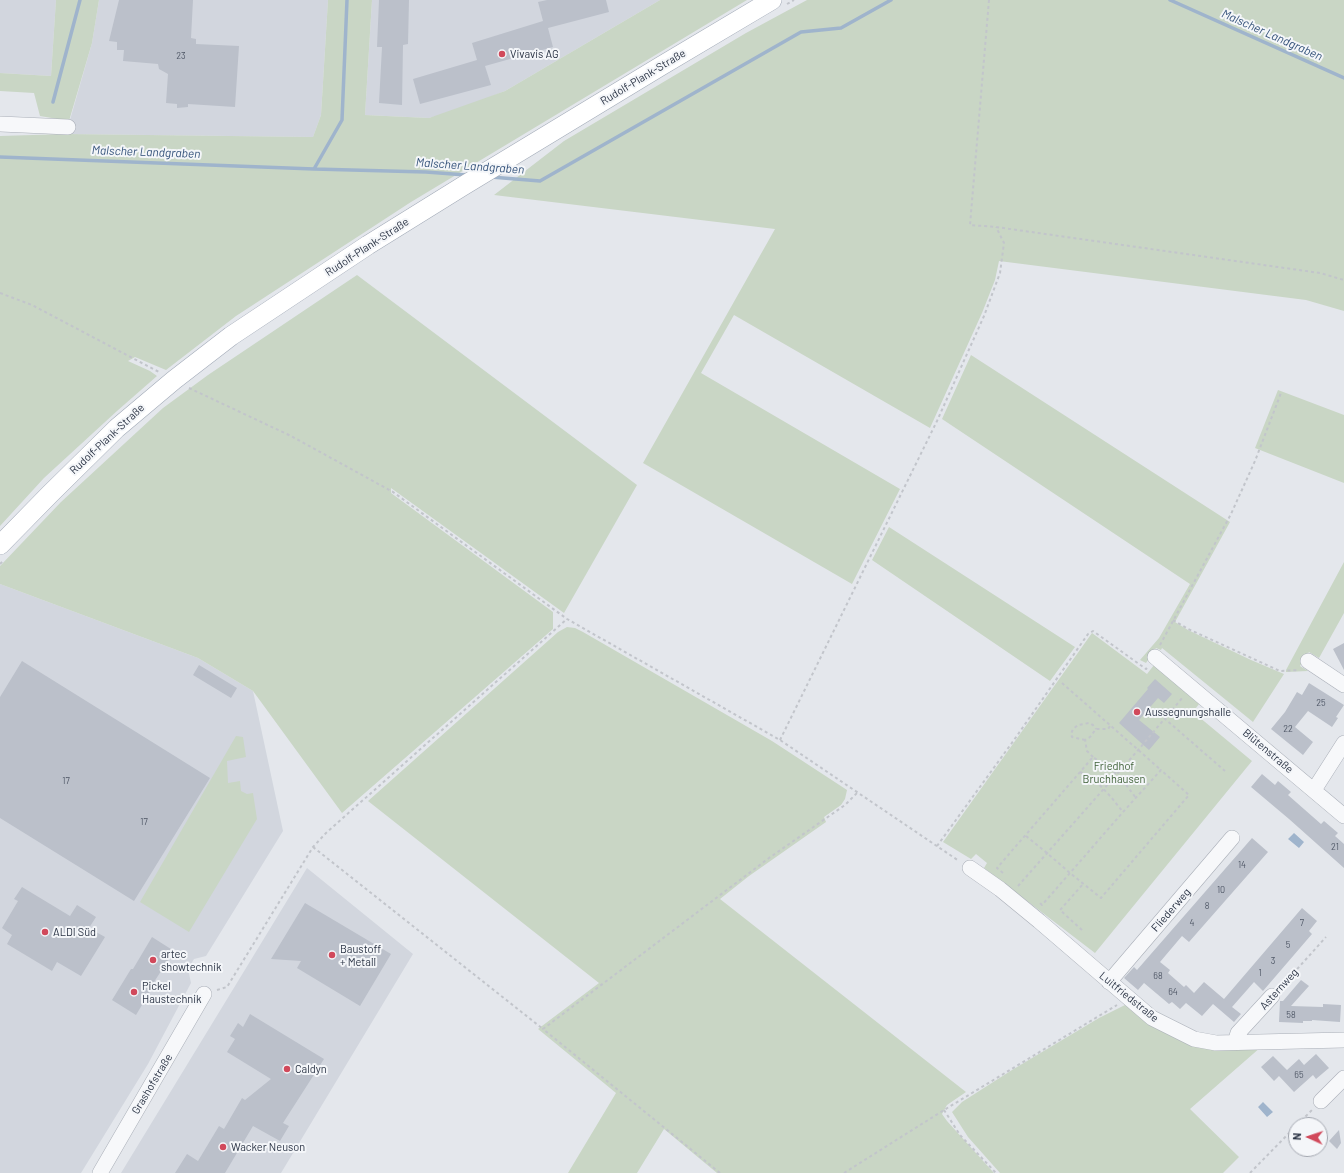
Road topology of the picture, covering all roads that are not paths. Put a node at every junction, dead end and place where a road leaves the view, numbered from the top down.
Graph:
1 (772, 0) edge
2 (0, 124) edge
3 (68, 127) dead end
4 (0, 545) edge
5 (1156, 657) road end
6 (1311, 662) road end
7 (1344, 685) edge
8 (1344, 743) edge
9 (1314, 790) junction
10 (1344, 816) edge
11 (1232, 838) dead end
12 (970, 868) road end
13 (1109, 982) junction
14 (204, 994) road end
15 (1272, 996) road end
16 (1344, 1040) edge
17 (1235, 1042) junction
18 (1344, 1078) edge
19 (1321, 1100) road end
20 (100, 1173) edge

1 - 4 main road, Rudolf-Plank-Straße
2 - 3 street
5 - 9 street, Blütenstraße
6 - 7 street
8 - 9 street
9 - 10 street, Blütenstraße
11 - 13 street, Fliederweg
12 - 13 street, Luitfriedstraße
13 - 17 street, Luitfriedstraße
14 - 20 street, Grashofstraße
15 - 17 street, Asternweg
16 - 17 street, Luitfriedstraße
18 - 19 street

